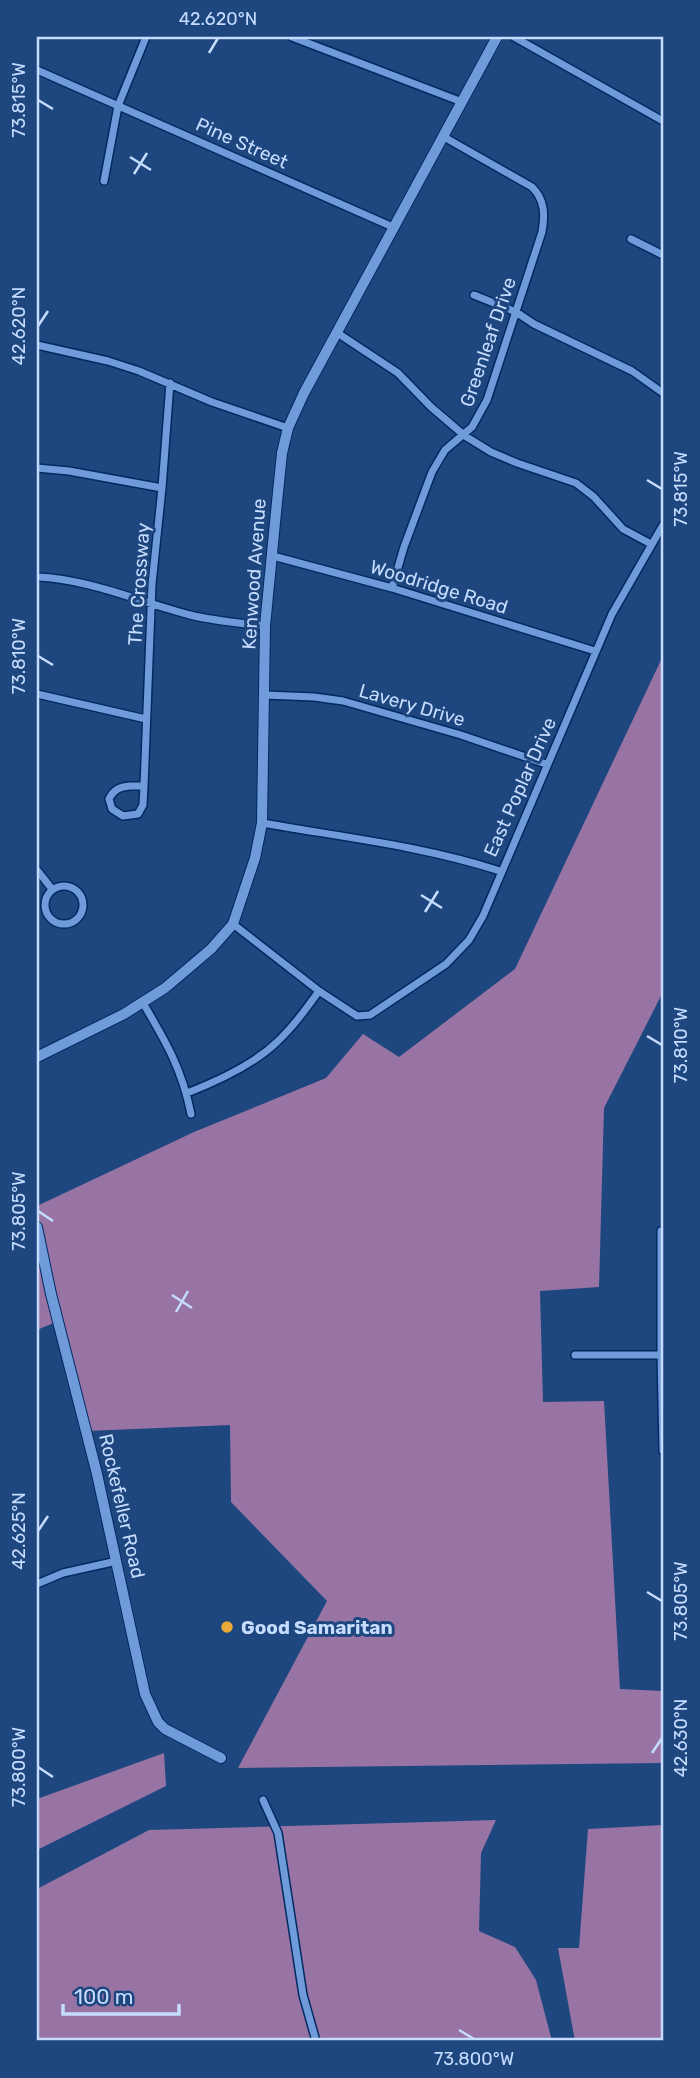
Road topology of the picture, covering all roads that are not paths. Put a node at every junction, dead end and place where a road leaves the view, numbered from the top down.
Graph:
1 (146, 37) edge
2 (292, 37) edge
3 (497, 37) edge
4 (514, 37) edge
5 (37, 70) edge
6 (462, 102) junction
7 (118, 106) junction
8 (663, 121) edge
9 (444, 136) junction
10 (104, 181) dead end
11 (395, 228) junction
12 (631, 239) dead end
13 (663, 255) edge
14 (474, 296) dead end
15 (516, 312) junction
16 (336, 332) junction
17 (37, 345) edge
18 (170, 383) junction
19 (663, 393) edge
20 (288, 428) junction
21 (465, 436) junction
22 (37, 468) edge
23 (162, 488) junction
24 (663, 525) edge
25 (651, 544) junction
26 (273, 556) junction
27 (37, 577) edge
28 (392, 589) junction
29 (152, 604) junction
30 (265, 626) junction
31 (595, 651) junction
32 (37, 694) edge
33 (265, 695) junction
34 (146, 719) junction
35 (546, 764) junction
36 (144, 786) junction
37 (262, 824) junction
38 (37, 870) edge
39 (500, 872) junction
40 (52, 889) junction
41 (233, 924) junction
42 (319, 991) junction
43 (143, 1003) junction
44 (37, 1058) edge
45 (187, 1093) junction
46 (191, 1114) dead end
47 (37, 1227) edge
48 (662, 1232) edge
49 (575, 1355) dead end
50 (660, 1355) junction
51 (663, 1451) edge
52 (117, 1561) junction
53 (37, 1584) edge
54 (221, 1758) dead end
55 (263, 1800) dead end
56 (316, 2041) edge

1 - 7 street
2 - 6 street
3 - 6 street, Kenwood Avenue
4 - 8 street
5 - 7 street, Pine Street
6 - 9 street, Kenwood Avenue
7 - 10 street
7 - 11 street, Pine Street
9 - 11 street, Kenwood Avenue
9 - 15 street, Greenleaf Drive
11 - 16 street, Kenwood Avenue
12 - 13 street
14 - 15 street
15 - 19 street
15 - 21 street, Greenleaf Drive
16 - 20 street, Kenwood Avenue
16 - 21 street
17 - 18 street
18 - 20 street
18 - 23 street, The Crossway
20 - 26 street, Kenwood Avenue
21 - 25 street
21 - 28 street, Greenleaf Drive
22 - 23 street
23 - 29 street, The Crossway
24 - 25 street, East Poplar Drive
25 - 31 street, East Poplar Drive
26 - 28 street, Woodridge Road
26 - 30 street, Kenwood Avenue
27 - 29 street
28 - 31 street, Woodridge Road
29 - 30 street
29 - 34 street, The Crossway
30 - 33 street, Kenwood Avenue
31 - 35 street, East Poplar Drive
32 - 34 street
33 - 35 street, Lavery Drive
33 - 37 street, Kenwood Avenue
34 - 36 street, The Crossway
35 - 39 street, East Poplar Drive
36 - 36 street, The Crossway
37 - 39 street
37 - 41 street, Kenwood Avenue
38 - 40 street
39 - 42 street, East Poplar Drive
40 - 40 street
41 - 42 street
41 - 43 street, Kenwood Avenue
42 - 45 street
43 - 44 street, Kenwood Avenue
43 - 45 street
45 - 46 street
47 - 52 street, Rockefeller Road
48 - 50 street
49 - 50 street
50 - 51 street
52 - 53 street
52 - 54 street, Rockefeller Road
55 - 56 street

